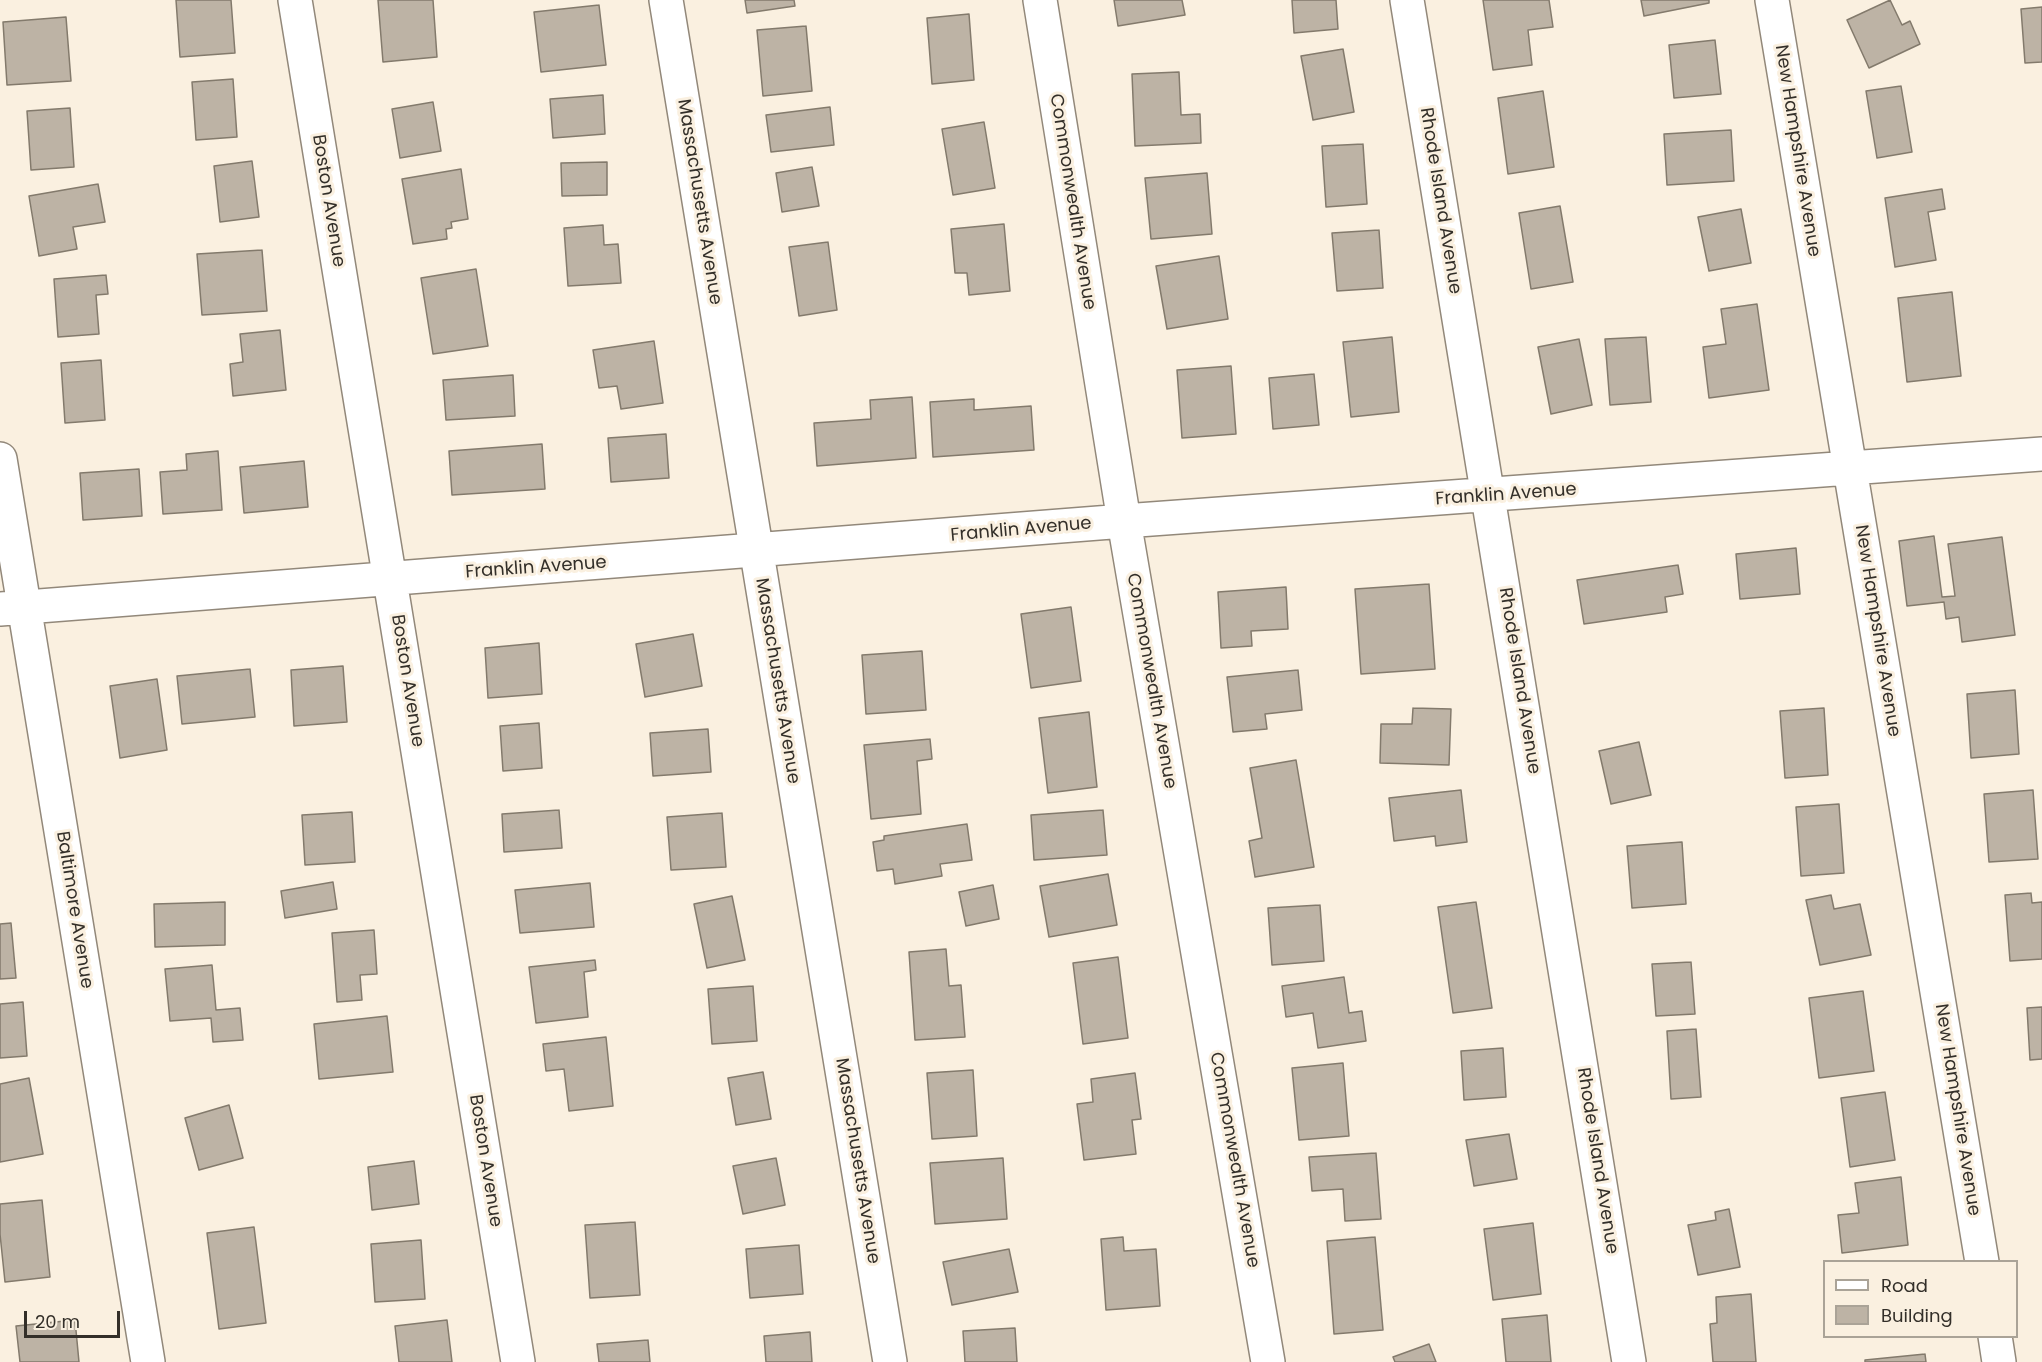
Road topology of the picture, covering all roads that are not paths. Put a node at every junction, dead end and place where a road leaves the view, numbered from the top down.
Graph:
1 (295, 0) edge
2 (666, 0) edge
3 (1040, 0) edge
4 (1407, 0) edge
5 (1772, 0) edge
6 (2042, 454) edge
7 (0, 459) edge
8 (1850, 470) junction
9 (1489, 496) junction
10 (1124, 522) junction
11 (756, 551) junction
12 (390, 579) junction
13 (12, 608) edge
14 (1982, 1260) edge
15 (1995, 1338) edge
16 (148, 1362) edge
17 (518, 1362) edge
18 (890, 1362) edge
19 (1268, 1362) edge
20 (1629, 1362) edge
21 (1999, 1362) edge

1 - 12 street, Boston Avenue
2 - 11 street, Massachusetts Avenue
3 - 10 street, Commonwealth Avenue
4 - 9 street, Rhode Island Avenue
5 - 8 street, New Hampshire Avenue
6 - 8 street, Franklin Avenue
7 - 13 street, Baltimore Avenue
8 - 9 street, Franklin Avenue
8 - 14 street, New Hampshire Avenue
9 - 10 street, Franklin Avenue
9 - 20 street, Rhode Island Avenue
10 - 11 street, Franklin Avenue
10 - 19 street, Commonwealth Avenue
11 - 12 street, Franklin Avenue
11 - 18 street, Massachusetts Avenue
12 - 13 street, Franklin Avenue
12 - 17 street, Boston Avenue
13 - 16 street, Baltimore Avenue
15 - 21 street

